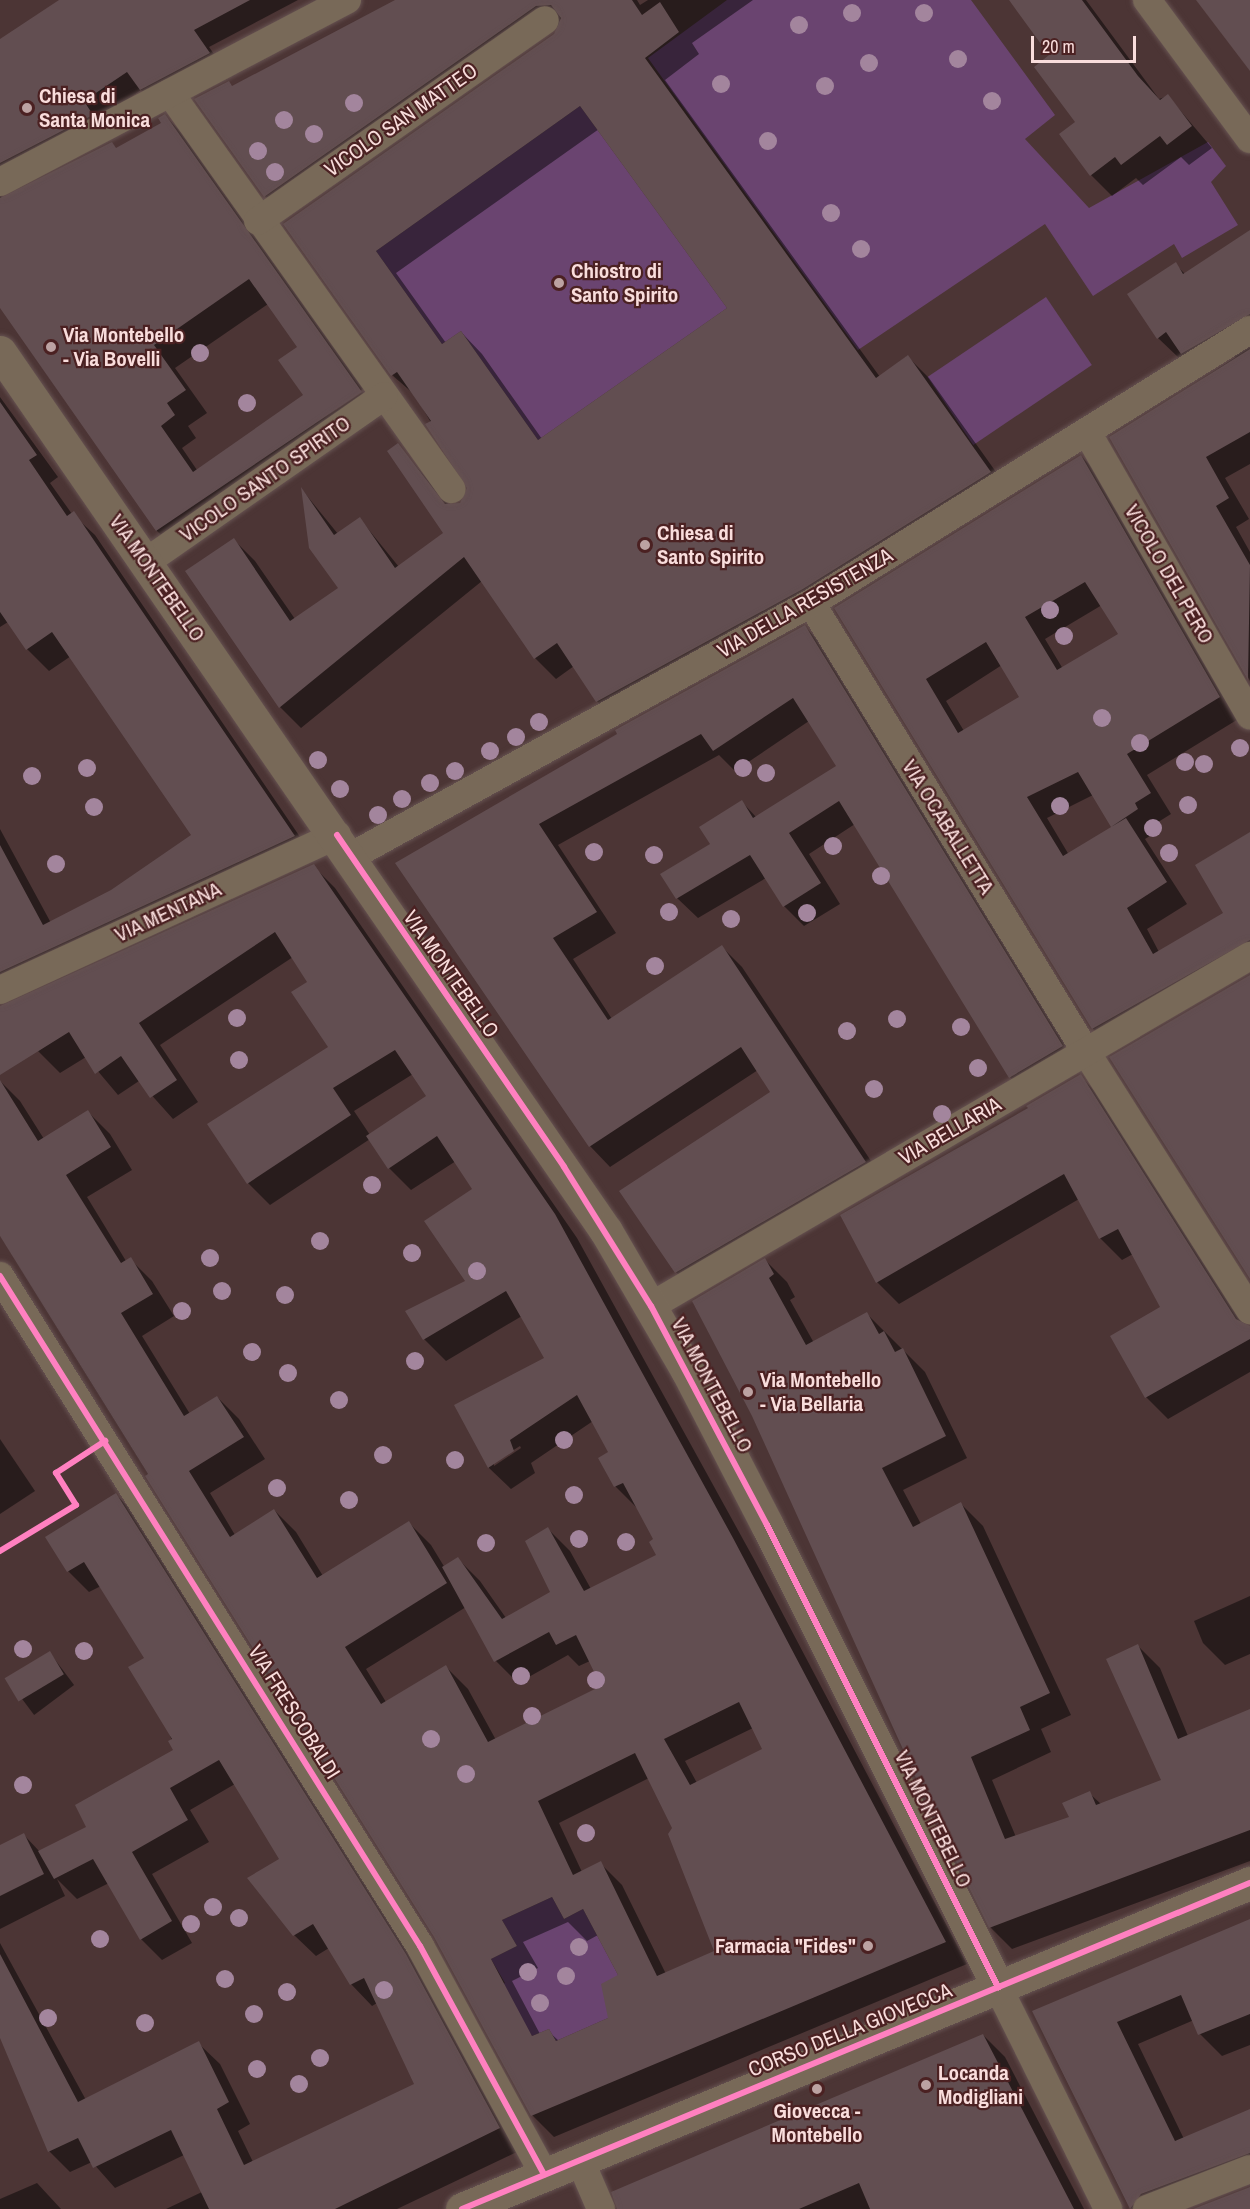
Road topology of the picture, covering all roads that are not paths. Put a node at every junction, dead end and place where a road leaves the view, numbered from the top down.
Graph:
1 (348, 0) edge
2 (1147, 0) edge
3 (545, 20) dead end
4 (170, 93) junction
5 (1250, 139) edge
6 (0, 182) edge
7 (258, 220) junction
8 (1250, 330) edge
9 (0, 352) edge
10 (384, 396) junction
11 (1087, 432) junction
12 (451, 489) dead end
13 (146, 562) junction
14 (811, 603) junction
15 (1250, 716) edge
16 (344, 846) junction
17 (1250, 956) edge
18 (0, 990) edge
19 (1086, 1052) junction
20 (0, 1276) edge
21 (651, 1306) junction
22 (1250, 1310) edge
23 (1250, 1883) edge
24 (998, 1987) junction
25 (580, 2160) junction
26 (1250, 2169) edge
27 (544, 2174) junction
28 (462, 2209) edge
29 (601, 2209) edge
30 (1108, 2209) edge
31 (1147, 2209) edge

1 - 4 street
2 - 5 street
3 - 7 street, VICOLO SAN MATTEO
4 - 6 street
4 - 7 street
7 - 10 street
8 - 11 street, VIA DELLA RESISTENZA
9 - 13 street, VIA MONTEBELLO
10 - 12 street
10 - 13 street, VICOLO SANTO SPIRITO
11 - 14 street, VIA DELLA RESISTENZA
11 - 15 street, VICOLO DEL PERO
13 - 16 street, VIA MONTEBELLO
14 - 16 street, VIA DELLA RESISTENZA
14 - 19 street, VIA OCABALLETTA
16 - 18 street, VIA MENTANA
16 - 21 street, VIA MONTEBELLO
17 - 19 street, VIA BELLARIA
19 - 21 street, VIA BELLARIA
19 - 22 street, VIA OCABALLETTA
20 - 27 street, VIA FRESCOBALDI
21 - 24 street, VIA MONTEBELLO
23 - 24 street, CORSO DELLA GIOVECCA
24 - 25 street, CORSO DELLA GIOVECCA
24 - 30 street
25 - 27 street, CORSO DELLA GIOVECCA
25 - 29 street
26 - 31 street
27 - 28 street, CORSO DELLA GIOVECCA

